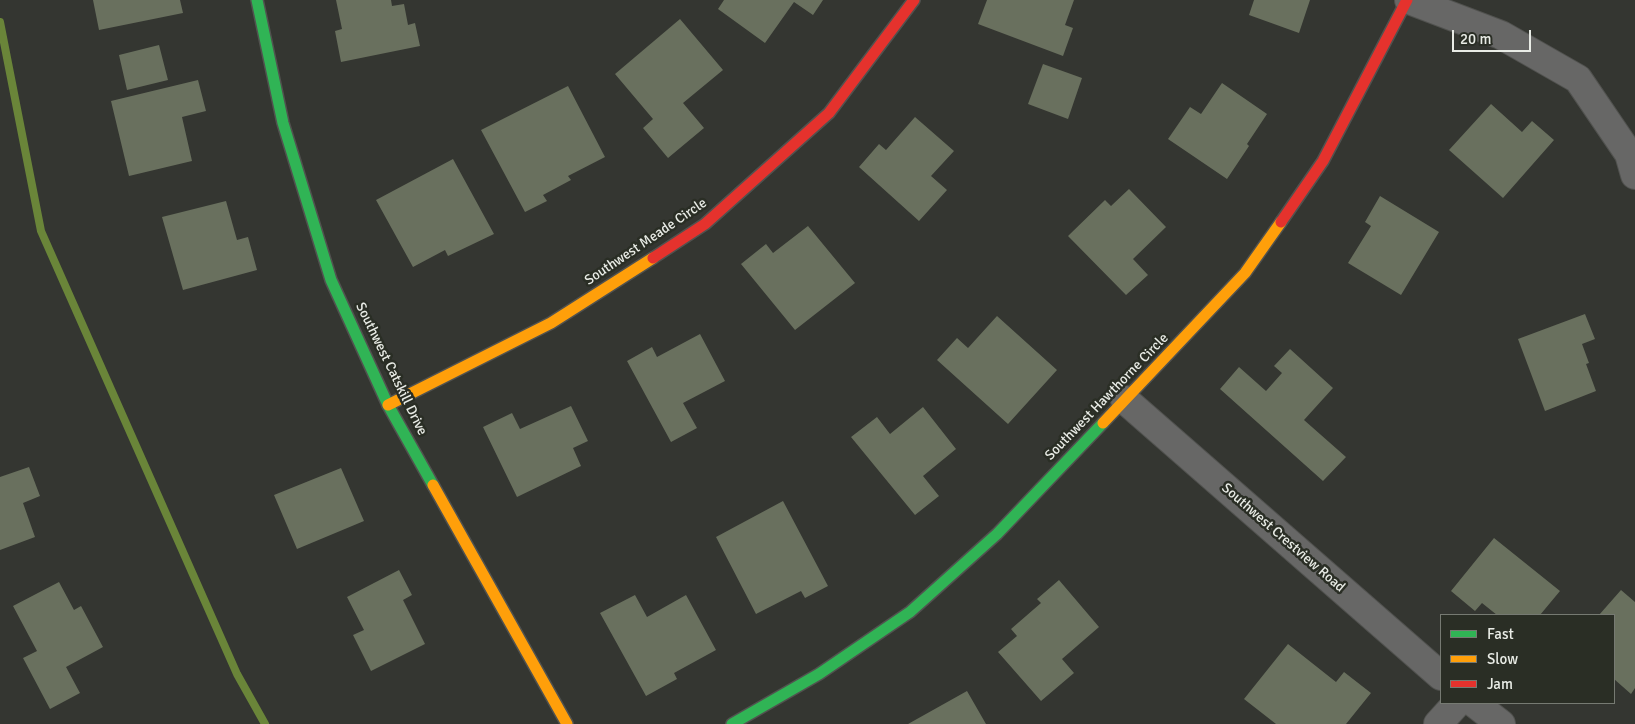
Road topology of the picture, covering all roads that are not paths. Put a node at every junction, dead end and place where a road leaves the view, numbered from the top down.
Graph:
1 (257, 0) edge
2 (914, 0) edge
3 (1408, 0) edge
4 (1635, 175) edge
5 (1125, 400) junction
6 (388, 404) junction
7 (1440, 675) edge
8 (1456, 704) edge
9 (1475, 704) edge
10 (567, 724) edge
11 (732, 724) edge
12 (1438, 724) edge
13 (1502, 724) edge

1 - 6 street, Southwest Catskill Drive
2 - 6 street, Southwest Meade Circle
3 - 4 street
3 - 5 street, Southwest Hawthorne Circle
5 - 7 street, Southwest Crestview Road
5 - 11 street, Southwest Hawthorne Circle
6 - 10 street, Southwest Catskill Drive
8 - 12 street
9 - 13 street

